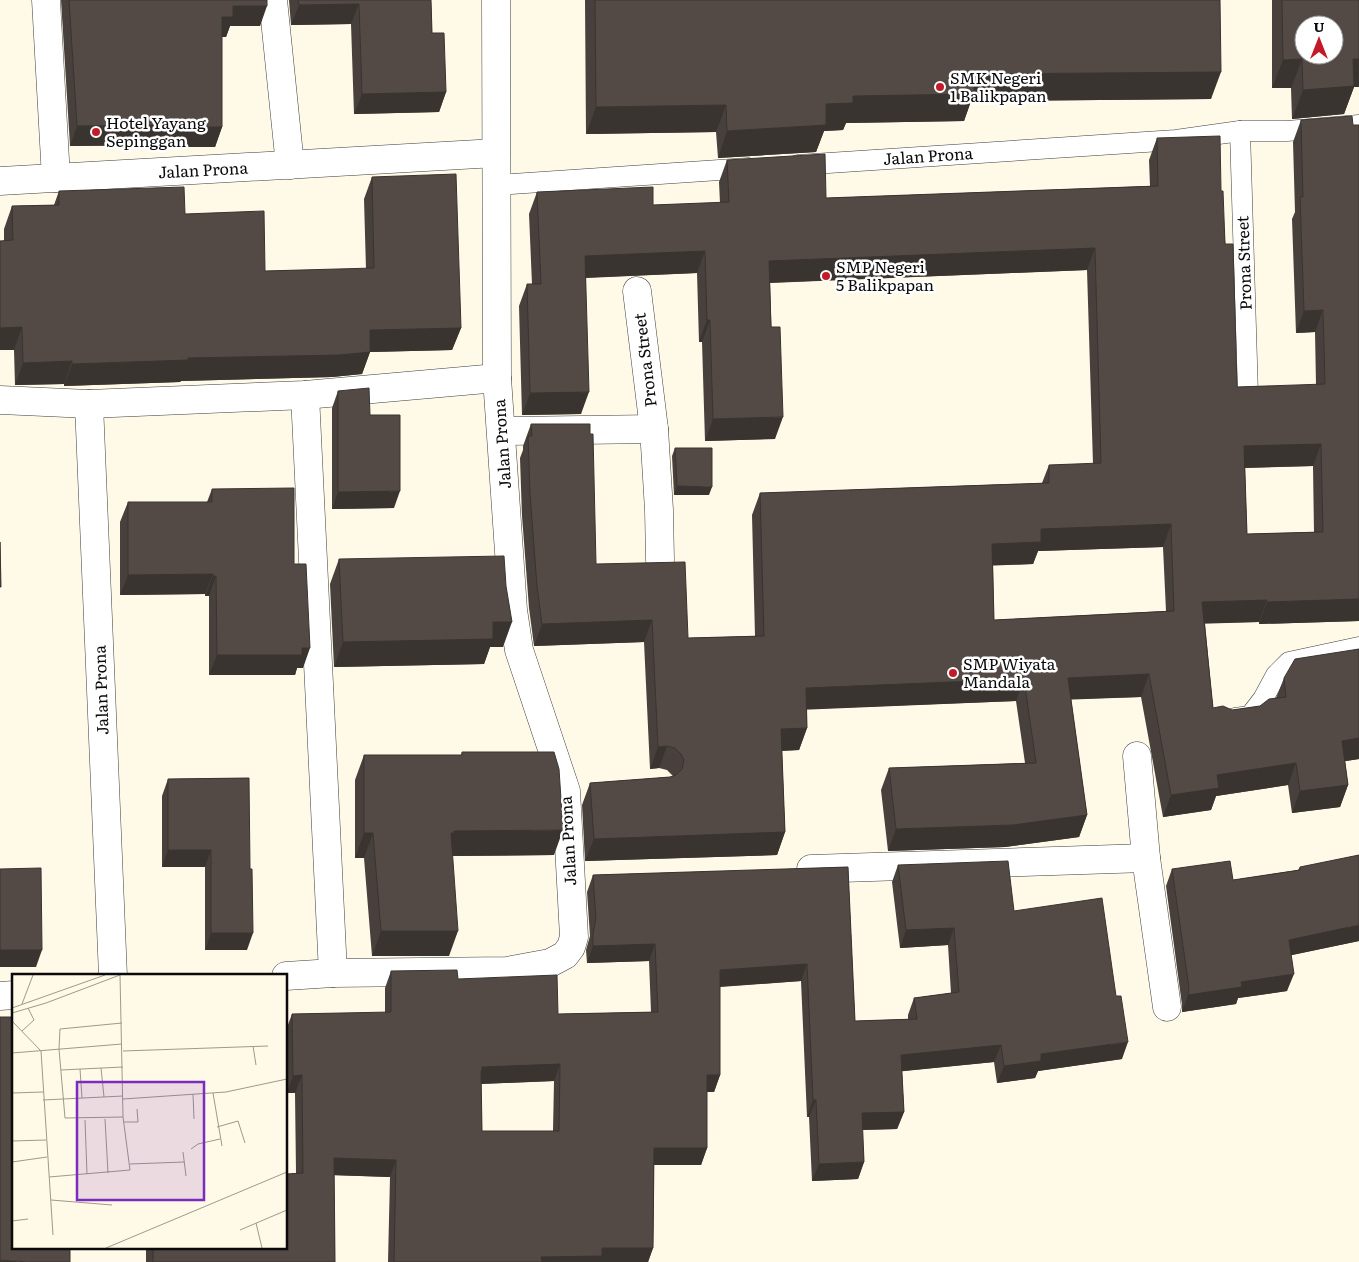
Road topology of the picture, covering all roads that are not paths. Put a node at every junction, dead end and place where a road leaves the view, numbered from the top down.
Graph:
1 (46, 0) edge
2 (273, 0) edge
3 (496, 0) edge
4 (1359, 125) edge
5 (1240, 131) junction
6 (496, 153) junction
7 (290, 165) junction
8 (56, 178) junction
9 (0, 181) edge
10 (497, 185) junction
11 (637, 291) dead end
12 (498, 378) junction
13 (305, 395) junction
14 (1248, 395) edge
15 (0, 400) edge
16 (89, 404) junction
17 (654, 428) junction
18 (502, 431) junction
19 (660, 560) dead end
20 (1359, 647) edge
21 (1224, 720) edge
22 (1137, 756) dead end
23 (594, 789) edge
24 (566, 791) junction
25 (1146, 858) junction
26 (788, 870) edge
27 (600, 876) edge
28 (570, 877) junction
29 (333, 972) junction
30 (113, 974) edge
31 (288, 976) edge
32 (1167, 1007) dead end

1 - 8 street
2 - 7 street
3 - 6 street, Jalan Prona
4 - 5 lane, Jalan Prona
5 - 10 lane, Jalan Prona
5 - 14 lane, Prona Street
6 - 7 street, Jalan Prona
6 - 10 street, Jalan Prona
7 - 8 street, Jalan Prona
8 - 9 street, Jalan Prona
10 - 12 street, Jalan Prona
11 - 17 street, Prona Street
12 - 13 street, Jalan Prona
12 - 18 street, Jalan Prona
13 - 16 street, Jalan Prona
13 - 29 street
15 - 16 street, Jalan Prona
16 - 30 street, Jalan Prona
17 - 18 street, Prona Street
17 - 19 street, Prona Street
18 - 24 street, Jalan Prona
20 - 21 lane
22 - 25 street
23 - 24 street
24 - 28 street, Jalan Prona
25 - 26 street
25 - 32 street
27 - 28 street
28 - 29 street, Jalan Prona
29 - 31 street, Jalan Prona

